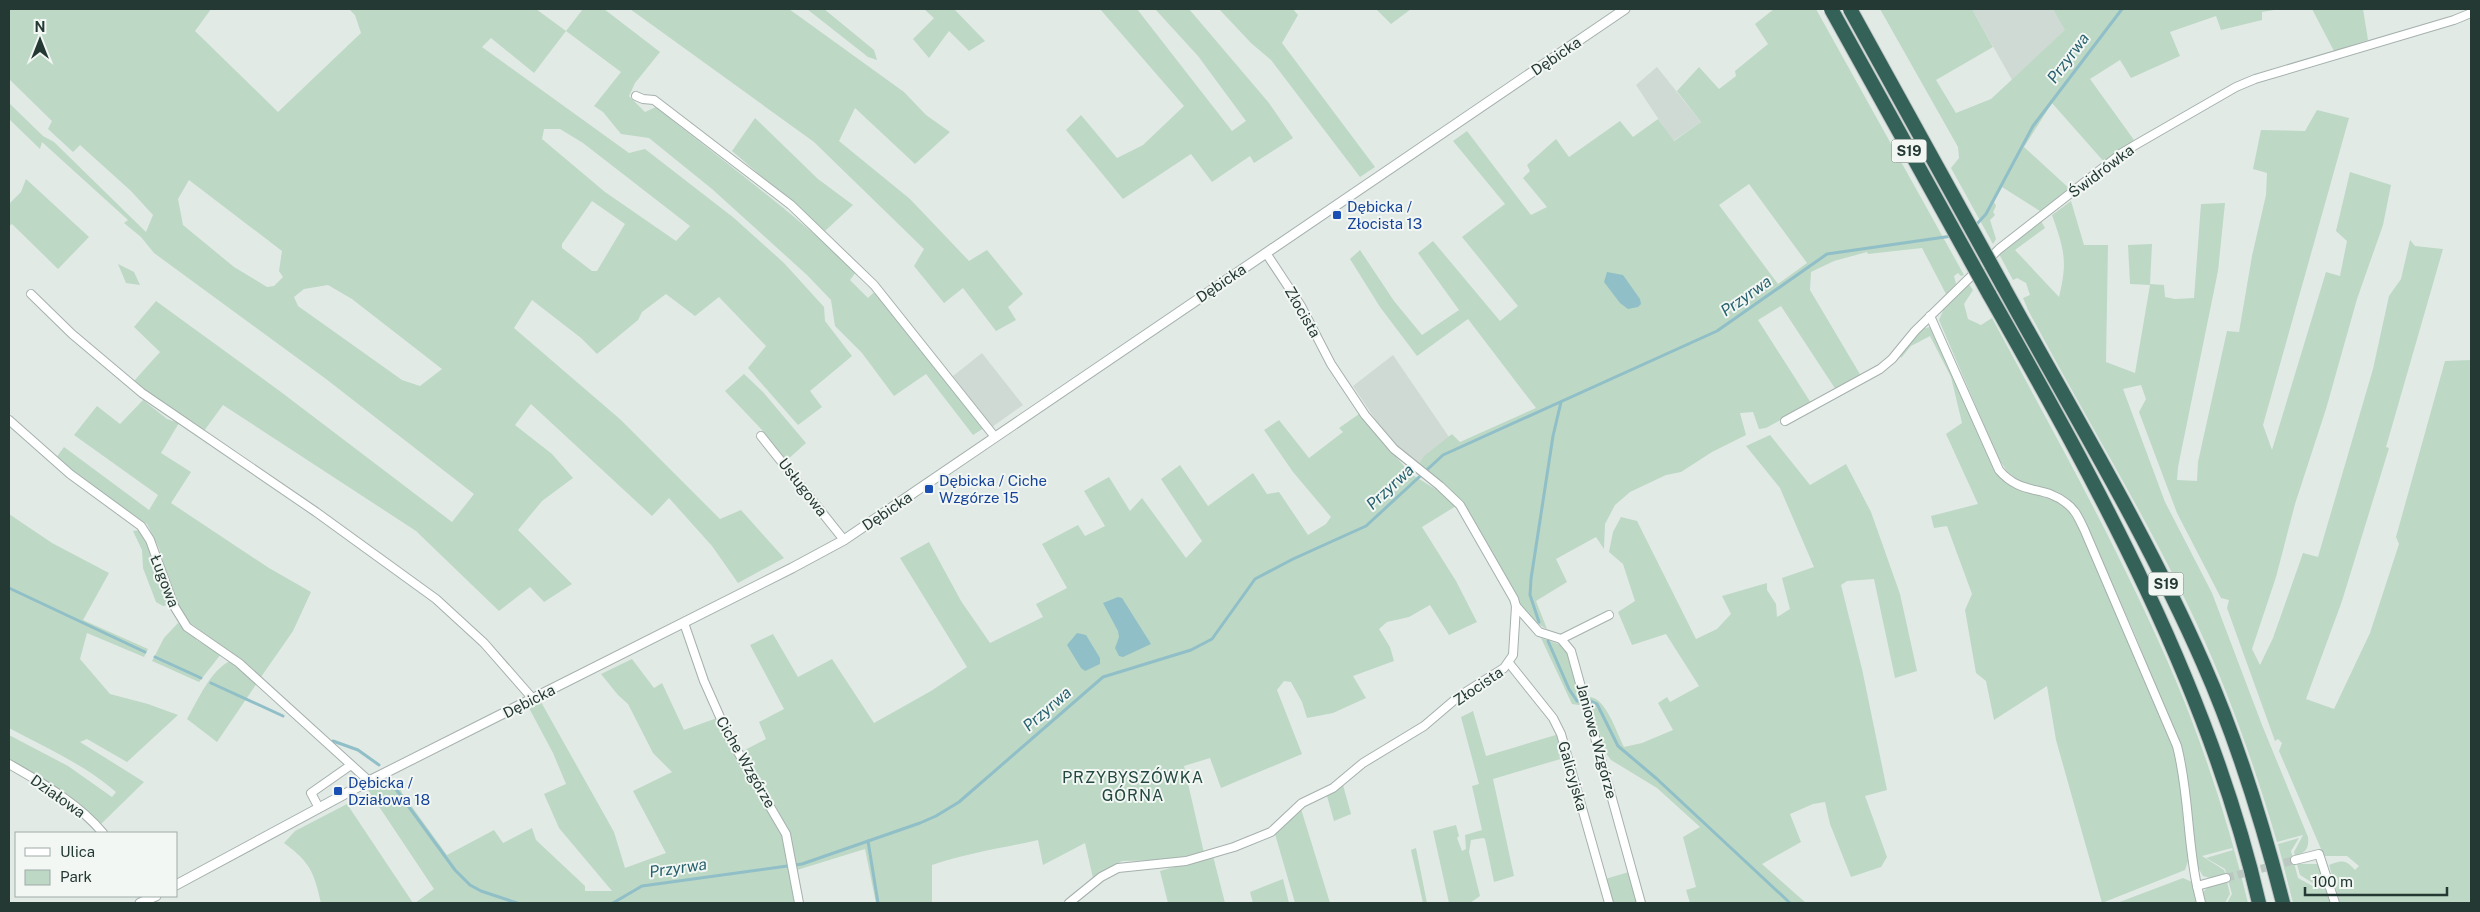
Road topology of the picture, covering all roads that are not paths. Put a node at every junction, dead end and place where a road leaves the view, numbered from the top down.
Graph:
1 (1625, 9) edge
2 (1831, 9) edge
3 (1850, 9) edge
4 (2471, 13) edge
5 (636, 96) dead end
6 (1266, 253) junction
7 (31, 294) dead end
8 (1930, 316) junction
9 (9, 420) edge
10 (1785, 421) dead end
11 (761, 436) dead end
12 (996, 438) junction
13 (844, 540) junction
14 (1516, 606) junction
15 (1609, 615) dead end
16 (684, 623) junction
17 (1561, 639) junction
18 (1510, 663) junction
19 (534, 699) junction
20 (9, 764) edge
21 (352, 765) junction
22 (369, 781) junction
23 (319, 808) junction
24 (102, 832) edge
25 (2295, 860) tunnel mouth
26 (2226, 878) tunnel mouth
27 (178, 884) edge
28 (2198, 886) junction
29 (151, 897) edge
30 (140, 903) edge
31 (799, 903) edge
32 (1069, 903) edge
33 (1609, 903) edge
34 (1641, 903) edge
35 (2201, 903) edge
36 (2259, 903) edge
37 (2282, 903) edge
38 (2335, 903) edge

1 - 6 street, Dębicka
2 - 36 highway, S19, bridge
3 - 37 highway, S19, bridge
4 - 8 street, Świdrówka
5 - 12 street
6 - 12 street, Dębicka
6 - 14 street, Złocista
7 - 19 street
8 - 10 street, Świdrówka
8 - 28 street
9 - 21 street, Ługowa
11 - 13 street, Usługowa
12 - 13 street, Dębicka
13 - 16 street, Dębicka
14 - 17 street
14 - 18 street, Złocista
15 - 17 street
16 - 19 street, Dębicka
16 - 31 street, Ciche Wzgórze
17 - 34 street, Janiowe Wzgórze
18 - 32 street, Złocista
18 - 33 street, Galicyjska
19 - 22 street, Dębicka
20 - 24 street, Działowa
21 - 22 street, Ługowa
21 - 23 street
22 - 23 street, Dębicka
23 - 27 street, Dębicka
25 - 38 street
26 - 28 street
28 - 35 street
29 - 30 street

